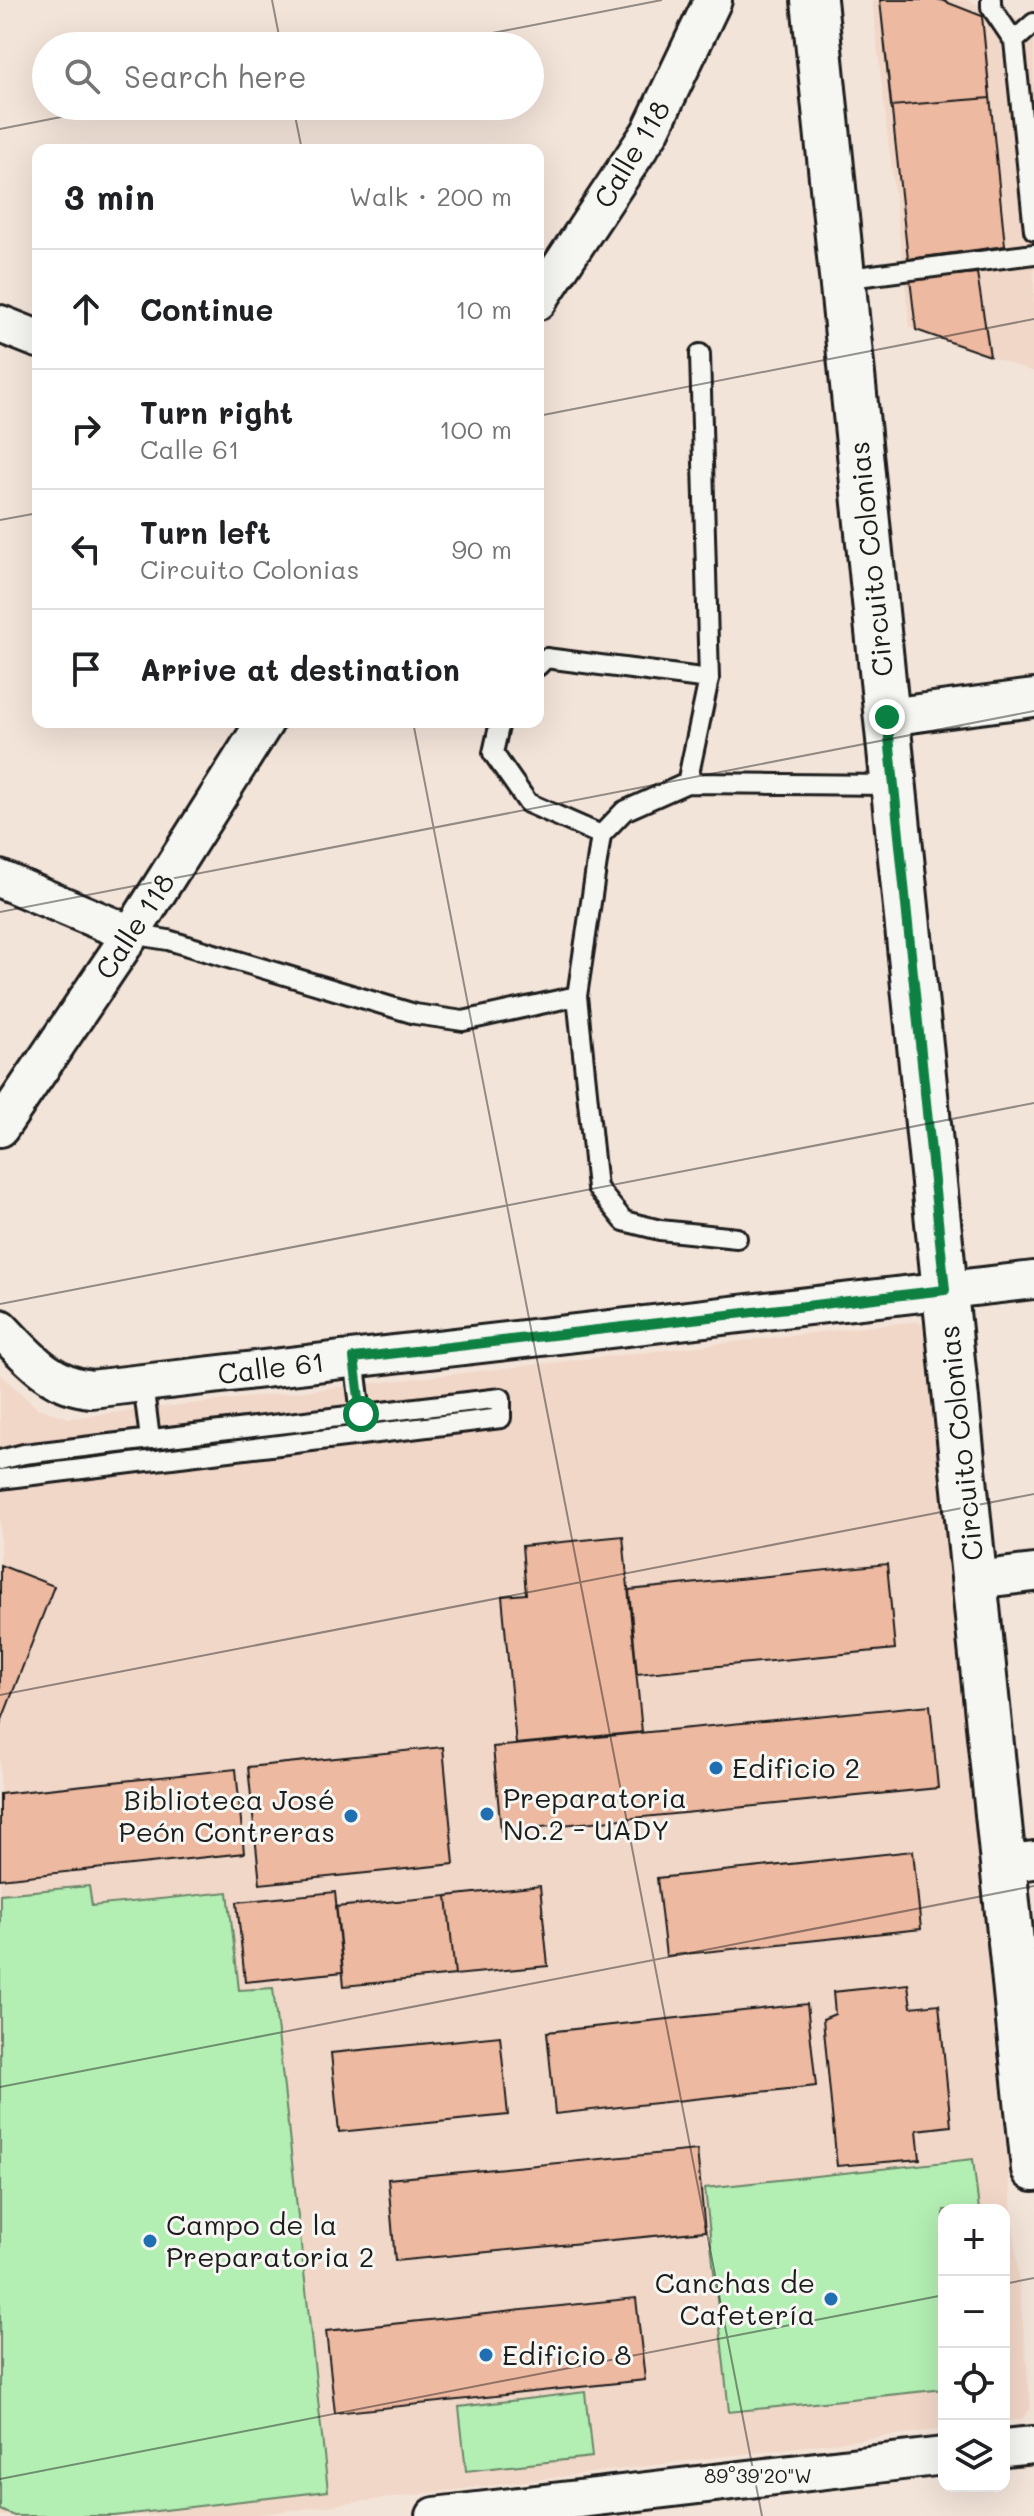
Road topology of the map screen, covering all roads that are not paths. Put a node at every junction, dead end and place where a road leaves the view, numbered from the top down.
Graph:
1 (713, 0) edge
2 (814, 0) edge
3 (991, 0) edge
4 (1034, 23) edge
5 (1014, 41) junction
6 (1034, 230) edge
7 (1034, 254) edge
8 (842, 279) junction
9 (544, 292) edge
10 (0, 324) edge
11 (32, 337) edge
12 (700, 354) dead end
13 (544, 660) edge
14 (709, 679) junction
15 (1034, 698) edge
16 (887, 717) junction
17 (261, 728) edge
18 (499, 728) edge
19 (687, 783) junction
20 (894, 785) junction
21 (601, 835) junction
22 (0, 879) edge
23 (131, 934) junction
24 (577, 996) junction
25 (0, 1128) edge
26 (737, 1238) dead end
27 (1034, 1280) edge
28 (945, 1290) junction
29 (0, 1328) edge
30 (354, 1358) junction
31 (143, 1383) junction
32 (361, 1414) junction
33 (150, 1439) junction
34 (0, 1460) edge
35 (0, 1479) edge
36 (1034, 1573) edge
37 (975, 1580) junction
38 (1019, 1862) edge
39 (1034, 2158) edge
40 (1034, 2445) edge
41 (1010, 2447) edge
42 (938, 2457) edge
43 (605, 2507) edge
44 (435, 2516) edge

1 - 9 street, Calle 118
2 - 8 street, Circuito Colonias
3 - 5 lane
4 - 5 lane
5 - 6 lane
7 - 8 lane
8 - 16 street, Circuito Colonias
10 - 11 street
12 - 14 lane
13 - 14 lane
14 - 19 lane
15 - 16 street
16 - 20 street, Circuito Colonias
17 - 23 street, Calle 118
18 - 21 lane
19 - 20 lane
19 - 21 lane
20 - 28 street, Circuito Colonias
21 - 24 lane
22 - 23 street
23 - 24 lane
23 - 25 street, Calle 118
24 - 26 lane
27 - 28 street, Calle 61
28 - 30 street, Calle 61
28 - 37 street, Circuito Colonias
29 - 31 street, Calle 61
30 - 31 street, Calle 61
30 - 32 lane
31 - 33 lane
32 - 33 lane
32 - 35 lane
33 - 34 lane
36 - 37 street
37 - 38 street, Circuito Colonias
38 - 39 street, Circuito Colonias
40 - 41 street
42 - 43 street
43 - 44 street

